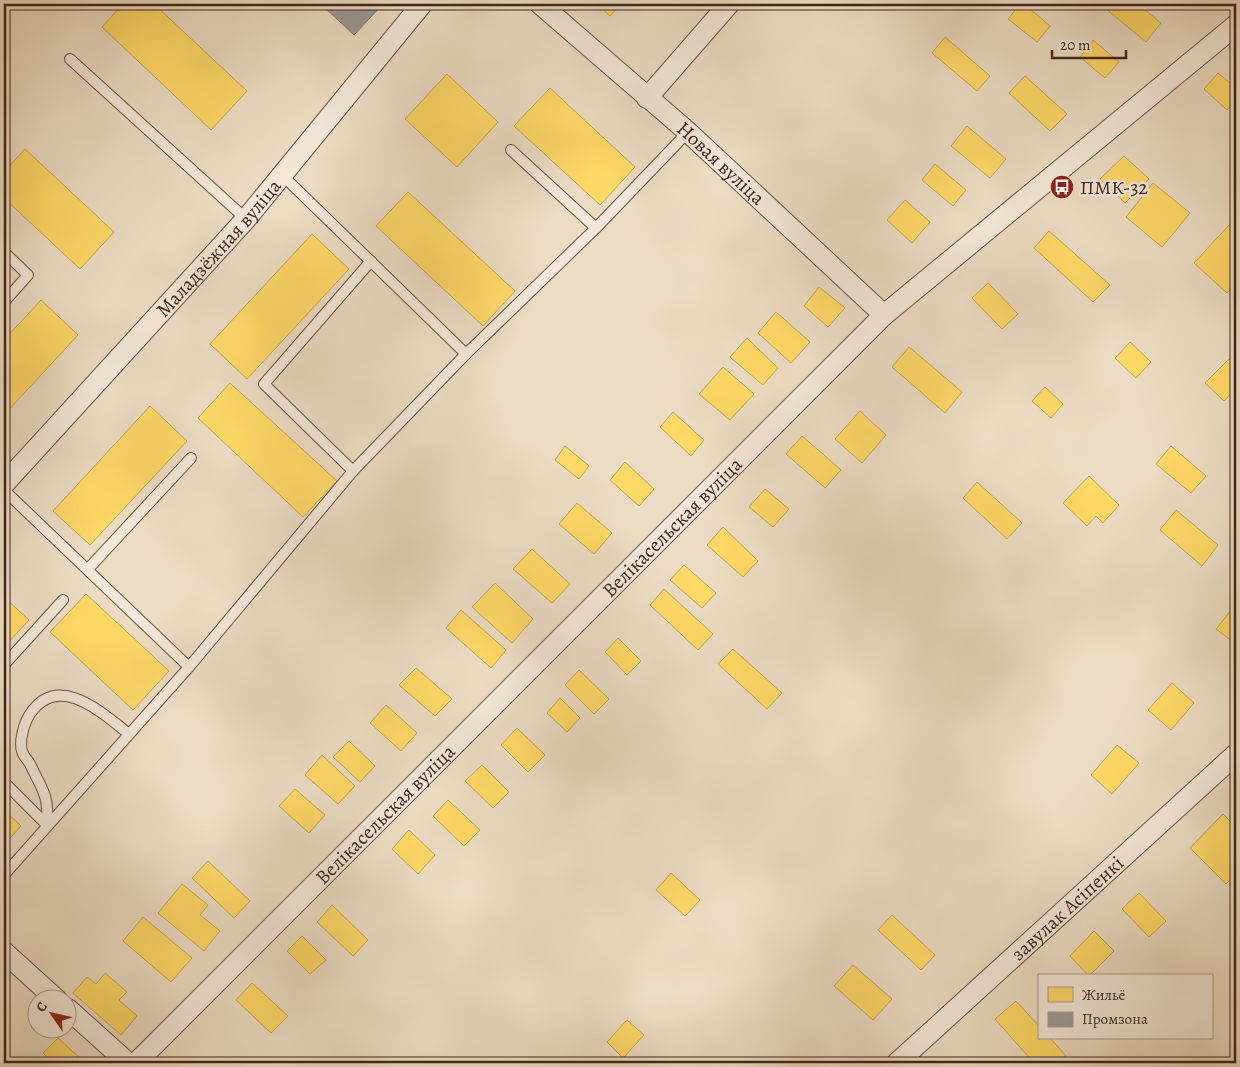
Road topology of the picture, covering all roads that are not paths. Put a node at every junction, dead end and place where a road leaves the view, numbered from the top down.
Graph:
1 (422, 4) edge
2 (540, 4) edge
3 (729, 4) edge
4 (1236, 25) edge
5 (70, 59) dead end
6 (647, 98) junction
7 (688, 132) junction
8 (511, 150) dead end
9 (282, 174) junction
10 (246, 219) junction
11 (596, 228) junction
12 (4, 252) edge
13 (371, 261) junction
14 (4, 302) edge
15 (884, 315) junction
16 (466, 354) junction
17 (191, 458) dead end
18 (353, 471) junction
19 (4, 484) edge
20 (4, 490) edge
21 (88, 569) junction
22 (62, 600) dead end
23 (4, 666) edge
24 (189, 667) junction
25 (129, 734) junction
26 (1236, 754) edge
27 (4, 782) edge
28 (47, 825) junction
29 (4, 874) edge
30 (4, 952) edge
31 (46, 990) edge
32 (78, 1018) edge
33 (128, 1063) edge
34 (136, 1063) edge
35 (897, 1063) edge

1 - 9 street, Маладзёжная вуліца
2 - 6 street, Новая вуліца
3 - 6 street
4 - 15 street, Велікасельская вуліца
5 - 10 lane
6 - 7 street, Новая вуліца
7 - 11 lane
7 - 15 street, Новая вуліца
8 - 11 lane
9 - 10 street, Маладзёжная вуліца
9 - 13 lane
10 - 19 street, Маладзёжная вуліца
11 - 16 lane
12 - 14 lane
13 - 16 lane
13 - 18 lane
15 - 34 street, Велікасельская вуліца
16 - 18 lane
17 - 21 lane
18 - 24 lane
20 - 21 lane
21 - 24 lane
22 - 23 lane
24 - 25 lane
25 - 28 lane
25 - 28 lane
26 - 35 street, завулак Асіпенкі
27 - 28 lane
28 - 29 lane
30 - 31 street
32 - 33 street

